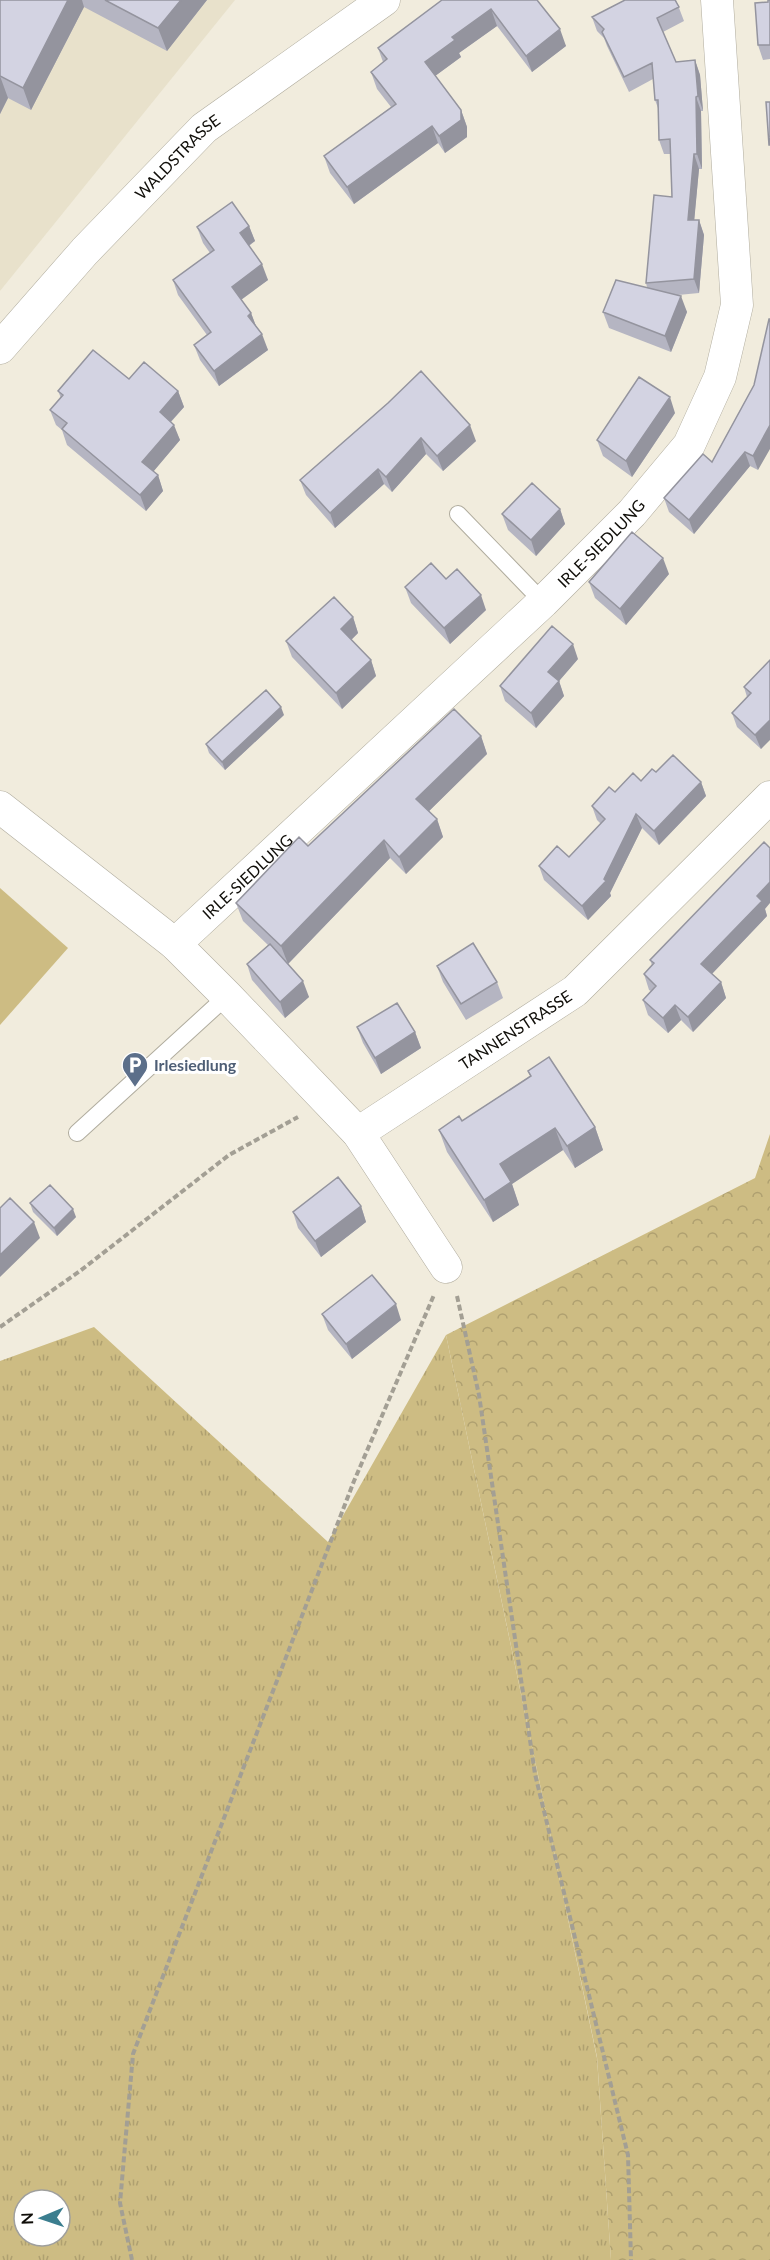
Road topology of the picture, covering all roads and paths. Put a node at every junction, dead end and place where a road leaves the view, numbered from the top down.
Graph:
1 (384, 0) edge
2 (717, 0) edge
3 (0, 348) edge
4 (458, 514) dead end
5 (543, 602) junction
6 (770, 797) edge
7 (0, 807) edge
8 (175, 944) junction
9 (227, 996) junction
10 (328, 1100) junction
11 (77, 1133) dead end
12 (358, 1134) junction
13 (446, 1267) junction
14 (0, 1326) edge
15 (132, 2260) edge
16 (631, 2260) edge

1 - 3 street, WALDSTRASSE
2 - 5 street, IRLE-SIEDLUNG
4 - 5 lane
5 - 8 street, IRLE-SIEDLUNG
6 - 12 street, TANNENSTRASSE
7 - 8 street
8 - 9 street
9 - 10 street
9 - 11 lane
10 - 12 street
10 - 14 path
12 - 13 street
13 - 15 path
13 - 16 path

